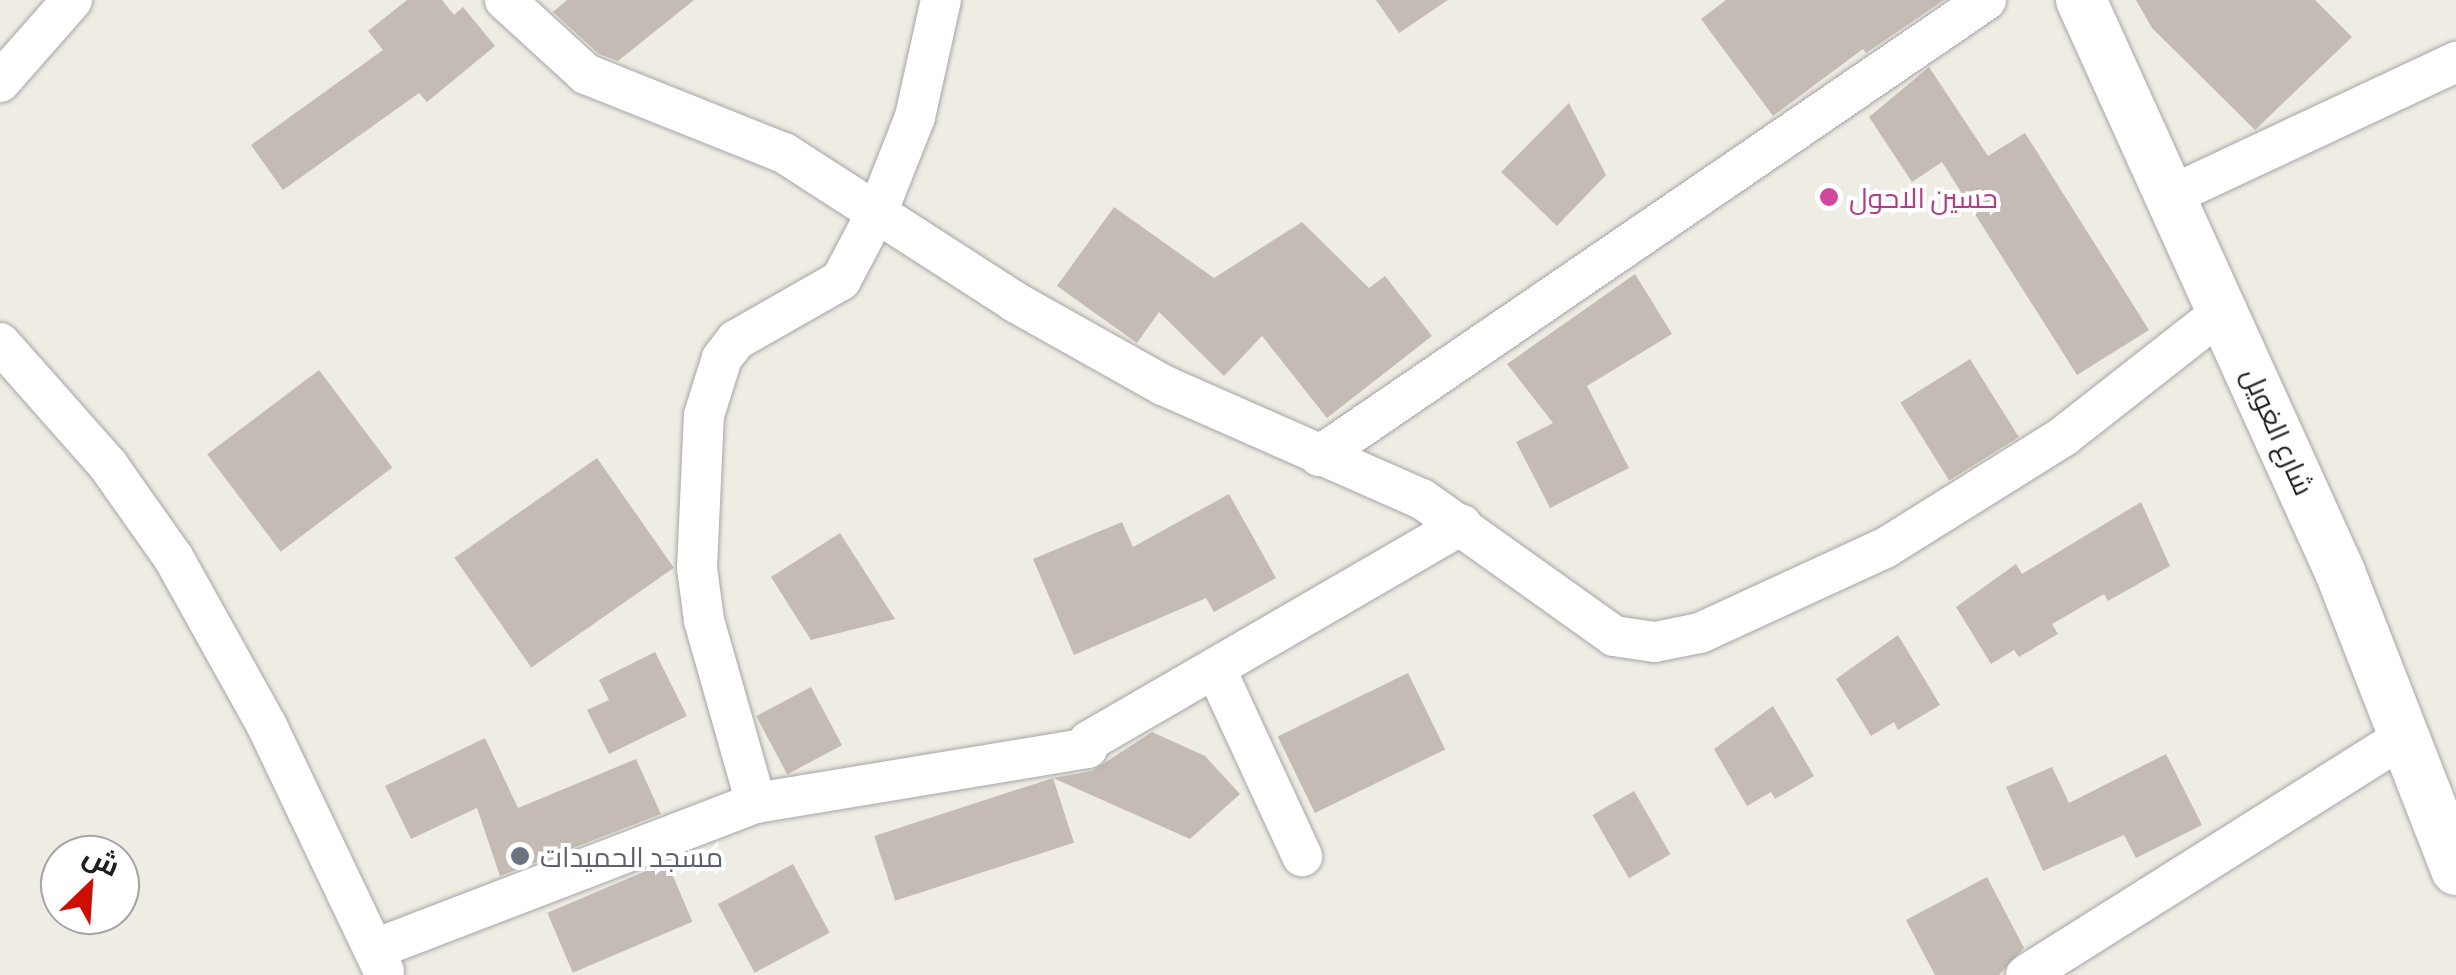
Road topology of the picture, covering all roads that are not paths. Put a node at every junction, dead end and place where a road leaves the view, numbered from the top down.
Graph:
1 (72, 0) edge
2 (505, 0) edge
3 (942, 0) edge
4 (1986, 0) edge
5 (2081, 0) edge
6 (2456, 62) edge
7 (0, 82) edge
8 (2172, 195) junction
9 (879, 208) junction
10 (2226, 309) junction
11 (0, 342) edge
12 (1319, 456) junction
13 (1462, 525) junction
14 (1217, 672) junction
15 (2402, 738) junction
16 (756, 802) junction
17 (1302, 856) dead end
18 (2456, 870) edge
19 (380, 962) edge
20 (2026, 975) edge

1 - 7 street
2 - 9 street
3 - 9 street
4 - 12 street
5 - 8 street, شارع الغويل
6 - 8 street
8 - 10 street, شارع الغويل
9 - 12 street
9 - 16 street
10 - 13 street
10 - 15 street, شارع الغويل
11 - 19 street
12 - 13 street
13 - 14 street
14 - 16 street
14 - 17 street
15 - 18 street, شارع الغويل
15 - 20 street
16 - 19 street

